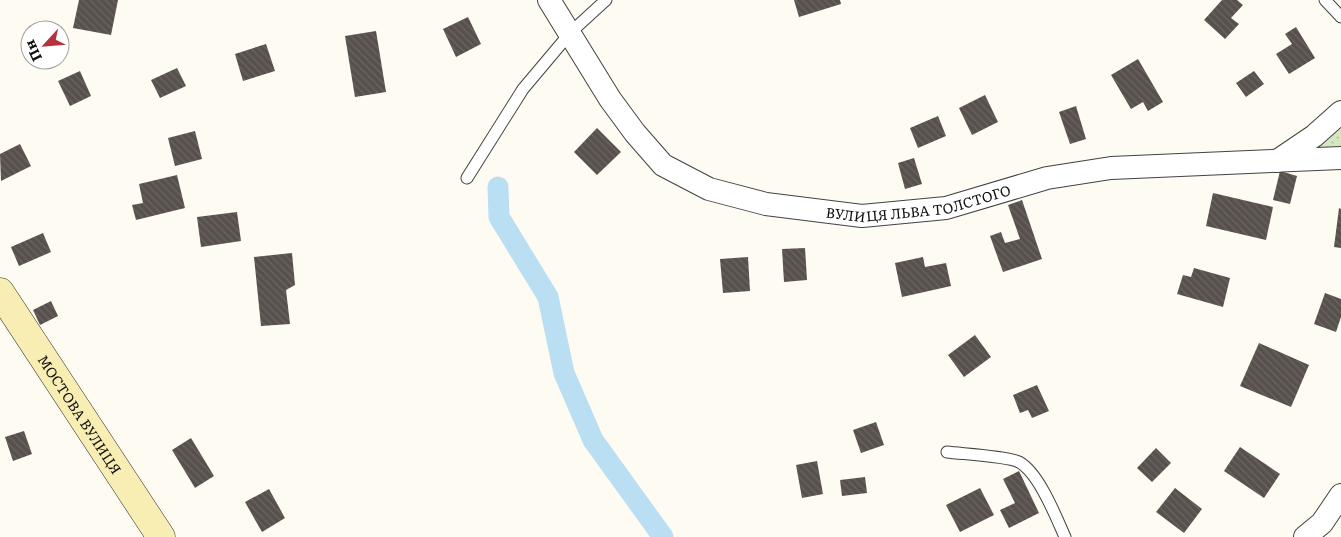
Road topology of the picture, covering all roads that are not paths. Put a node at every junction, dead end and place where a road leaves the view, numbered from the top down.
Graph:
1 (549, 0) edge
2 (606, 0) edge
3 (1325, 0) edge
4 (1341, 17) edge
5 (571, 32) junction
6 (1341, 112) edge
7 (1341, 158) edge
8 (1276, 162) junction
9 (467, 178) dead end
10 (0, 292) edge
11 (947, 452) dead end
12 (1341, 495) edge
13 (1324, 530) edge
14 (161, 537) edge
15 (1065, 537) edge
16 (1305, 537) edge

1 - 5 street, ВУЛИЦЯ ЛЬВА ТОЛСТОГО
2 - 5 lane
3 - 4 lane
5 - 8 street, ВУЛИЦЯ ЛЬВА ТОЛСТОГО
5 - 9 lane
6 - 8 street
7 - 8 street, ВУЛИЦЯ ЛЬВА ТОЛСТОГО
10 - 14 street, МОСТОВА ВУЛИЦЯ
11 - 15 lane
12 - 13 street
13 - 16 street

